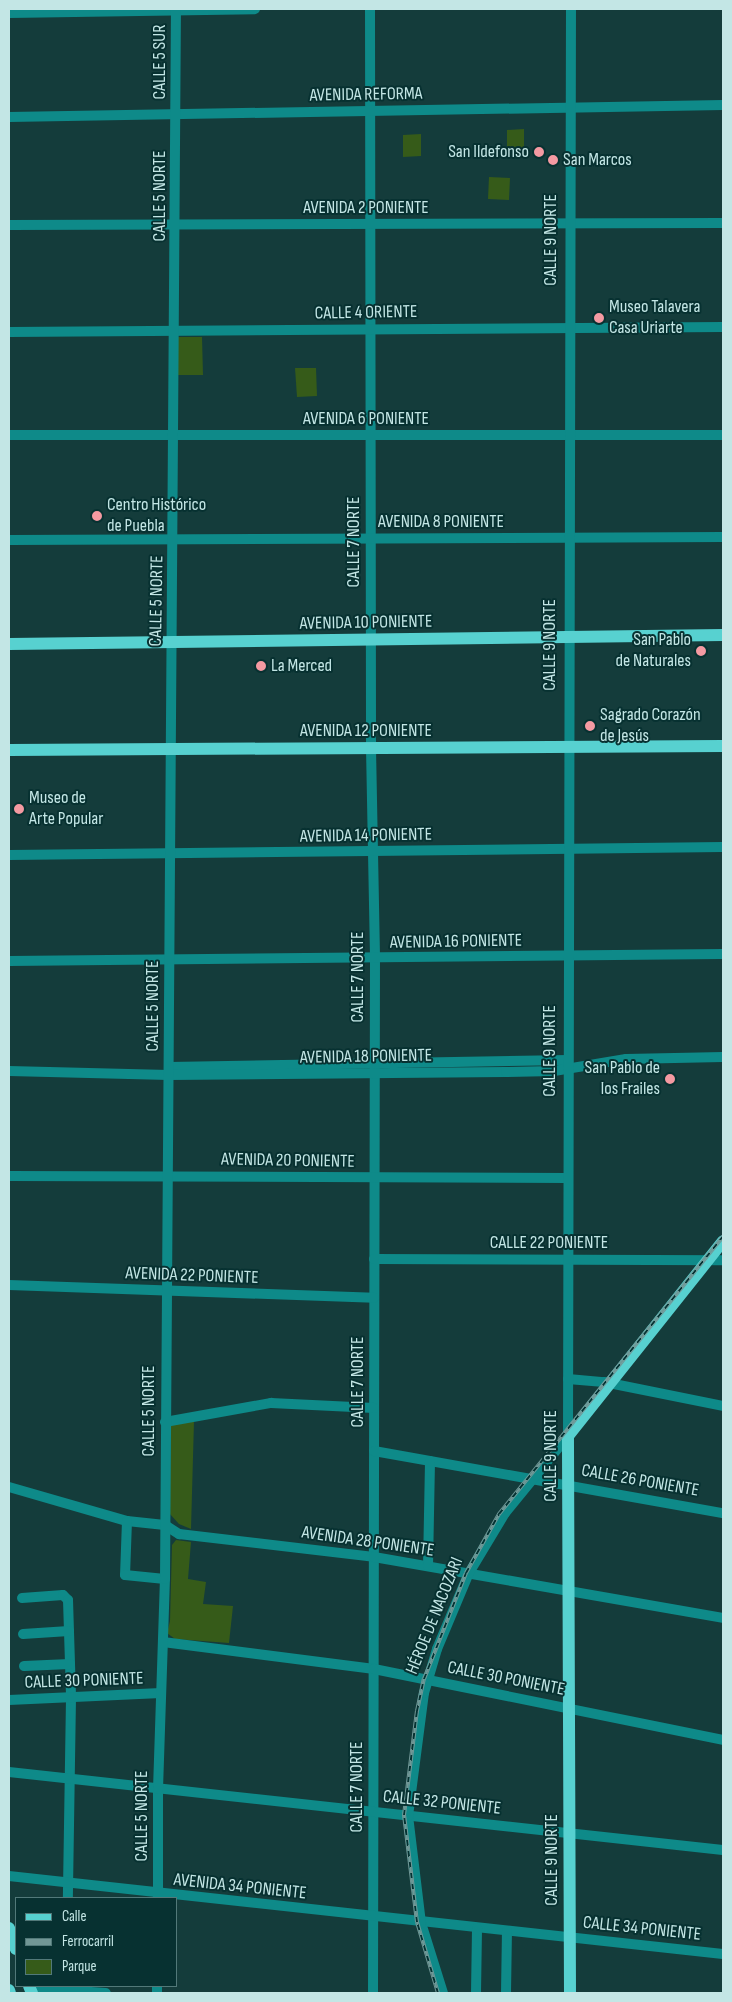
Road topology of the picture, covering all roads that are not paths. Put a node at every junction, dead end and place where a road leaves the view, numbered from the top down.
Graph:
1 (255, 9) edge
2 (370, 9) edge
3 (571, 9) edge
4 (176, 10) edge
5 (9, 13) edge
6 (723, 105) edge
7 (570, 108) junction
8 (369, 111) junction
9 (176, 115) junction
10 (9, 117) edge
11 (568, 223) junction
12 (723, 223) edge
13 (370, 224) junction
14 (9, 225) edge
15 (176, 225) junction
16 (723, 327) edge
17 (568, 328) junction
18 (370, 329) junction
19 (9, 332) edge
20 (176, 332) junction
21 (9, 435) edge
22 (370, 435) junction
23 (568, 435) junction
24 (723, 435) edge
25 (175, 436) junction
26 (568, 537) junction
27 (723, 537) edge
28 (370, 538) junction
29 (9, 540) edge
30 (174, 540) junction
31 (723, 635) edge
32 (567, 637) junction
33 (371, 640) junction
34 (9, 644) edge
35 (173, 644) junction
36 (723, 746) edge
37 (567, 747) junction
38 (371, 748) junction
39 (9, 750) edge
40 (172, 750) junction
41 (723, 847) edge
42 (567, 851) junction
43 (372, 852) junction
44 (9, 855) edge
45 (171, 855) junction
46 (723, 954) edge
47 (567, 957) junction
48 (375, 960) junction
49 (9, 961) edge
50 (170, 962) junction
51 (723, 1057) edge
52 (568, 1064) junction
53 (375, 1070) junction
54 (9, 1071) edge
55 (169, 1071) junction
56 (9, 1176) edge
57 (165, 1176) junction
58 (374, 1178) junction
59 (568, 1178) junction
60 (723, 1241) edge
61 (374, 1259) junction
62 (568, 1259) junction
63 (708, 1260) junction
64 (723, 1260) edge
65 (9, 1285) edge
66 (166, 1292) junction
67 (374, 1298) junction
68 (568, 1379) junction
69 (610, 1384) junction
70 (723, 1406) edge
71 (374, 1408) junction
72 (165, 1422) junction
73 (568, 1436) junction
74 (374, 1451) junction
75 (430, 1461) junction
76 (531, 1479) junction
77 (569, 1485) junction
78 (9, 1487) edge
79 (723, 1513) edge
80 (127, 1521) junction
81 (165, 1526) junction
82 (374, 1557) junction
83 (428, 1566) junction
84 (469, 1573) junction
85 (165, 1579) junction
86 (568, 1590) junction
87 (22, 1598) dead end
88 (723, 1618) edge
89 (68, 1631) junction
90 (23, 1634) dead end
91 (163, 1642) junction
92 (70, 1664) junction
93 (24, 1666) dead end
94 (374, 1669) junction
95 (427, 1679) junction
96 (161, 1694) junction
97 (72, 1698) junction
98 (9, 1700) edge
99 (569, 1708) junction
100 (723, 1740) edge
101 (9, 1772) edge
102 (71, 1777) junction
103 (158, 1790) junction
104 (373, 1812) junction
105 (408, 1816) junction
106 (570, 1833) junction
107 (723, 1850) edge
108 (9, 1876) edge
109 (68, 1884) junction
110 (158, 1896) edge
111 (68, 1897) edge
112 (178, 1898) edge
113 (373, 1918) junction
114 (409, 1921) joint
115 (421, 1923) junction
116 (9, 1928) edge
117 (477, 1928) junction
118 (507, 1931) junction
119 (570, 1937) junction
120 (15, 1946) edge
121 (723, 1954) edge
122 (69, 1988) edge
123 (30, 1989) edge
124 (106, 1993) edge
125 (373, 1993) edge
126 (443, 1993) edge
127 (476, 1993) edge
128 (506, 1993) edge
129 (570, 1993) edge

1 - 4 street
2 - 8 street, CALLE 7 NORTE
3 - 7 street, CALLE 9 NORTE
4 - 5 street
4 - 9 street, CALLE 5 SUR
6 - 7 street, AVENIDA REFORMA
7 - 8 street, AVENIDA REFORMA
7 - 11 street, CALLE 9 NORTE
8 - 9 street, AVENIDA REFORMA
8 - 13 street, CALLE 7 NORTE
9 - 10 street, AVENIDA REFORMA
9 - 15 street, CALLE 5 NORTE
11 - 12 street, AVENIDA 2 PONIENTE
11 - 13 street, AVENIDA 2 PONIENTE
11 - 17 street, CALLE 9 NORTE
13 - 15 street, AVENIDA 2 PONIENTE
13 - 18 street, CALLE 7 NORTE
14 - 15 street, AVENIDA 2 PONIENTE
15 - 20 street, CALLE 5 NORTE
16 - 17 street, CALLE 4 ORIENTE
17 - 18 street, CALLE 4 ORIENTE
17 - 23 street, CALLE 9 NORTE
18 - 20 street, CALLE 4 ORIENTE
18 - 22 street, CALLE 7 NORTE
19 - 20 street, CALLE 4 ORIENTE
20 - 25 street, CALLE 5 NORTE
21 - 25 street, AVENIDA 6 PONIENTE
22 - 23 street, AVENIDA 6 PONIENTE
22 - 25 street, AVENIDA 6 PONIENTE
22 - 28 street, CALLE 7 NORTE
23 - 24 street, AVENIDA 6 PONIENTE
23 - 26 street, CALLE 9 NORTE
25 - 30 street, CALLE 5 NORTE
26 - 27 street, AVENIDA 8 PONIENTE
26 - 28 street, AVENIDA 8 PONIENTE
26 - 32 street, CALLE 9 NORTE
28 - 30 street, AVENIDA 8 PONIENTE
28 - 33 street, CALLE 7 NORTE
29 - 30 street, AVENIDA 8 PONIENTE
30 - 35 street, CALLE 5 NORTE
31 - 32 main road, AVENIDA 10 PONIENTE
32 - 33 main road, AVENIDA 10 PONIENTE
32 - 37 street, CALLE 9 NORTE
33 - 35 main road, AVENIDA 10 PONIENTE
33 - 38 street, CALLE 7 NORTE
34 - 35 main road, AVENIDA 10 PONIENTE
35 - 40 street, CALLE 5 NORTE
36 - 37 main road, AVENIDA 12 PONIENTE
37 - 38 main road, AVENIDA 12 PONIENTE
37 - 42 street, CALLE 9 NORTE
38 - 40 main road, AVENIDA 12 PONIENTE
38 - 43 street, CALLE 7 NORTE
39 - 40 main road, AVENIDA 12 PONIENTE
40 - 45 street, CALLE 5 NORTE
41 - 42 street, AVENIDA 14 PONIENTE
42 - 43 street, AVENIDA 14 PONIENTE
42 - 47 street, CALLE 9 NORTE
43 - 45 street, AVENIDA 14 PONIENTE
43 - 48 street, CALLE 7 NORTE
44 - 45 street, AVENIDA 14 PONIENTE
45 - 50 street, CALLE 5 NORTE
46 - 47 street, AVENIDA 16 PONIENTE
47 - 48 street, AVENIDA 16 PONIENTE
47 - 52 street, CALLE 9 NORTE
48 - 50 street, AVENIDA 16 PONIENTE
48 - 53 street, CALLE 7 NORTE
49 - 50 street, AVENIDA 16 PONIENTE
50 - 55 street, CALLE 5 NORTE
51 - 52 street, AVENIDA 18 PONIENTE
52 - 53 street, AVENIDA 18 PONIENTE
52 - 59 street, CALLE 9 NORTE
53 - 55 street, AVENIDA 18 PONIENTE
53 - 58 street, CALLE 7 NORTE
54 - 55 street, AVENIDA 18 PONIENTE
55 - 57 street, CALLE 5 NORTE
56 - 57 street, AVENIDA 20 PONIENTE
57 - 58 street, AVENIDA 20 PONIENTE
57 - 66 street, CALLE 5 NORTE
58 - 59 street, AVENIDA 20 PONIENTE
58 - 61 street, CALLE 7 NORTE
59 - 62 street, CALLE 9 NORTE
60 - 63 main road, HÉROE DE NACOZARI
61 - 62 street, CALLE 22 PONIENTE
61 - 67 street, CALLE 7 NORTE
62 - 63 street, CALLE 22 PONIENTE
62 - 68 street, CALLE 9 NORTE
63 - 64 street, CALLE 22 PONIENTE
63 - 69 main road, HÉROE DE NACOZARI
65 - 66 street, AVENIDA 22 PONIENTE
66 - 67 street, AVENIDA 22 PONIENTE
66 - 72 street, CALLE 5 NORTE
67 - 71 street, CALLE 7 NORTE
68 - 69 street
68 - 73 street, CALLE 9 NORTE
69 - 70 street
69 - 73 main road, HÉROE DE NACOZARI
71 - 72 street
71 - 74 street, CALLE 7 NORTE
72 - 81 street, CALLE 5 NORTE
73 - 76 street, HÉROE DE NACOZARI
73 - 77 main road, CALLE 9 NORTE
74 - 75 street, CALLE 26 PONIENTE
74 - 82 street, CALLE 7 NORTE
75 - 76 street, CALLE 26 PONIENTE
75 - 83 street
76 - 77 street, CALLE 26 PONIENTE
76 - 84 street, HÉROE DE NACOZARI
77 - 79 street, CALLE 26 PONIENTE
77 - 86 main road, CALLE 9 NORTE
78 - 80 street, AVENIDA 28 PONIENTE
80 - 81 street, AVENIDA 28 PONIENTE
80 - 85 street
81 - 82 street, AVENIDA 28 PONIENTE
81 - 85 street, CALLE 5 NORTE
82 - 83 street, AVENIDA 28 PONIENTE
82 - 94 street, CALLE 7 NORTE
83 - 84 street, AVENIDA 28 PONIENTE
84 - 86 street, AVENIDA 28 PONIENTE
84 - 95 street, HÉROE DE NACOZARI
85 - 91 street, CALLE 5 NORTE
86 - 88 street, AVENIDA 28 PONIENTE
86 - 99 main road, CALLE 9 NORTE
87 - 89 street
89 - 90 street
89 - 92 street
91 - 94 street, CALLE 30 PONIENTE
91 - 96 street, CALLE 5 NORTE
92 - 93 street
92 - 97 street
94 - 95 street, CALLE 30 PONIENTE
94 - 104 street, CALLE 7 NORTE
95 - 99 street, CALLE 30 PONIENTE
95 - 105 street, HÉROE DE NACOZARI
96 - 97 street, CALLE 30 PONIENTE
96 - 103 street, CALLE 5 NORTE
97 - 98 street, CALLE 30 PONIENTE
97 - 102 street
99 - 100 street, CALLE 30 PONIENTE
99 - 106 main road, CALLE 9 NORTE
101 - 102 street, CALLE 32 PONIENTE
102 - 103 street, CALLE 32 PONIENTE
102 - 109 street
103 - 104 street, CALLE 32 PONIENTE
103 - 110 street, CALLE 5 NORTE
104 - 105 street, CALLE 32 PONIENTE
104 - 113 street, CALLE 7 NORTE
105 - 106 street, CALLE 32 PONIENTE
105 - 115 street, HÉROE DE NACOZARI
106 - 107 street, CALLE 32 PONIENTE
106 - 119 main road, CALLE 9 NORTE
108 - 109 street, AVENIDA 34 PONIENTE
109 - 110 street, AVENIDA 34 PONIENTE
109 - 111 street
112 - 113 street, AVENIDA 34 PONIENTE
113 - 114 street, AVENIDA 34 PONIENTE
113 - 125 street, CALLE 7 NORTE
114 - 115 street, CALLE 34 PONIENTE
115 - 117 street, CALLE 34 PONIENTE
115 - 126 street, HÉROE DE NACOZARI
116 - 120 main road
117 - 118 street, CALLE 34 PONIENTE
117 - 127 street
118 - 119 street, CALLE 34 PONIENTE
118 - 128 street
119 - 121 street, CALLE 34 PONIENTE
119 - 129 main road, CALLE 9 NORTE
122 - 123 street
122 - 124 street

